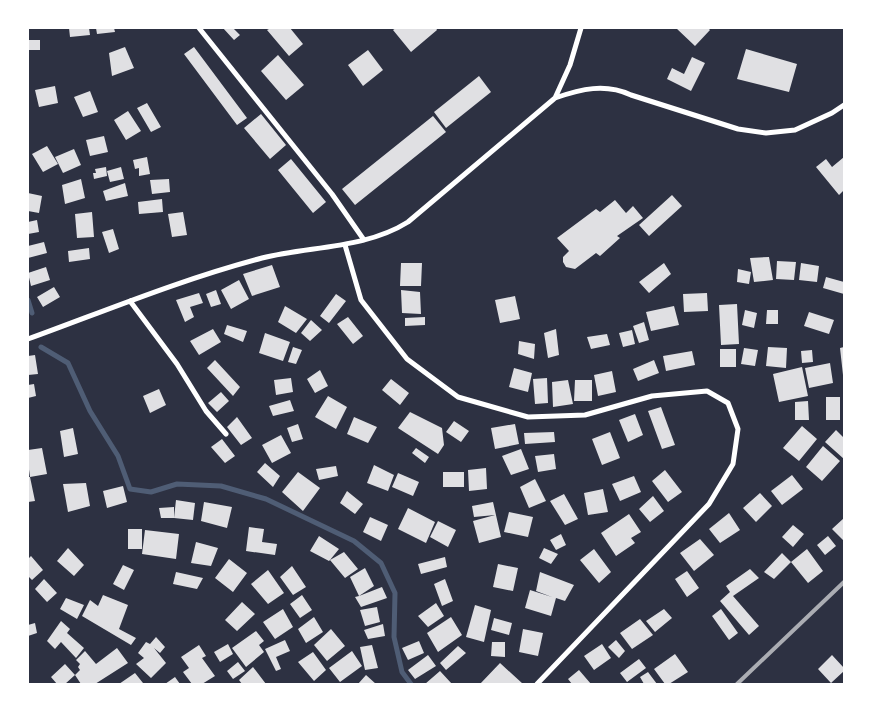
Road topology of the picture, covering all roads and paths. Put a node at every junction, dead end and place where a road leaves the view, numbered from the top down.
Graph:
1 (199, 28) edge
2 (580, 28) edge
3 (555, 98) junction
4 (844, 106) edge
5 (364, 240) junction
6 (345, 245) junction
7 (130, 301) junction
8 (28, 339) edge
9 (226, 434) dead end
10 (536, 684) edge

1 - 5 street
2 - 3 street
3 - 4 street
3 - 5 street
5 - 6 street
6 - 7 street
6 - 10 street
7 - 8 street
7 - 9 street

